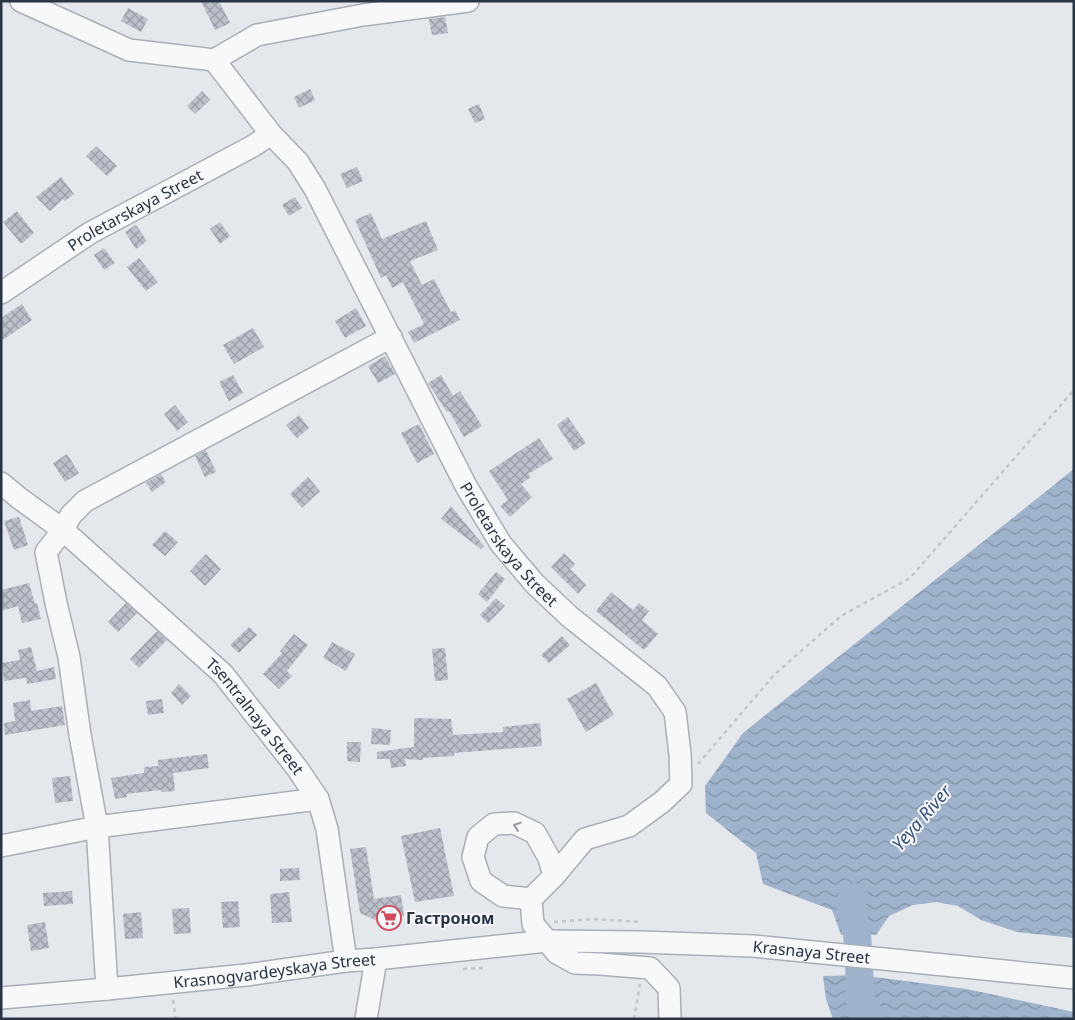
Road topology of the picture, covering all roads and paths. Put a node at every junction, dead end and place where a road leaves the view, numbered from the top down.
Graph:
1 (21, 1) edge
2 (468, 1) edge
3 (214, 60) junction
4 (271, 134) junction
5 (1, 293) edge
6 (391, 338) junction
7 (1074, 390) edge
8 (1, 483) edge
9 (10, 502) edge
10 (63, 530) junction
11 (681, 784) junction
12 (318, 799) junction
13 (97, 826) junction
14 (1, 846) edge
15 (554, 876) junction
16 (531, 899) junction
17 (547, 940) junction
18 (376, 959) junction
19 (346, 961) junction
20 (1074, 978) edge
21 (107, 989) junction
22 (1, 998) edge
23 (173, 998) dead end
24 (176, 1019) edge
25 (366, 1019) edge
26 (670, 1019) edge

1 - 3 street
2 - 3 street
3 - 4 street, Proletarskaya Street
4 - 5 street, Proletarskaya Street
4 - 6 street, Proletarskaya Street
6 - 10 street
6 - 11 street, Proletarskaya Street
7 - 11 path
8 - 9 street, Tsentralnaya Street
9 - 10 street, Tsentralnaya Street
10 - 12 street, Tsentralnaya Street
10 - 13 street
11 - 15 street
12 - 13 street
12 - 19 street, Tsentralnaya Street
13 - 14 street
13 - 21 street
15 - 16 street
15 -> 16 street
16 - 17 street
17 - 18 street, Krasnogvardeyskaya Street
17 - 20 street, Krasnaya Street
17 - 26 street
18 - 19 street, Krasnogvardeyskaya Street
18 - 25 street
19 - 21 street, Krasnogvardeyskaya Street
21 - 22 street, Krasnogvardeyskaya Street
23 - 24 path

